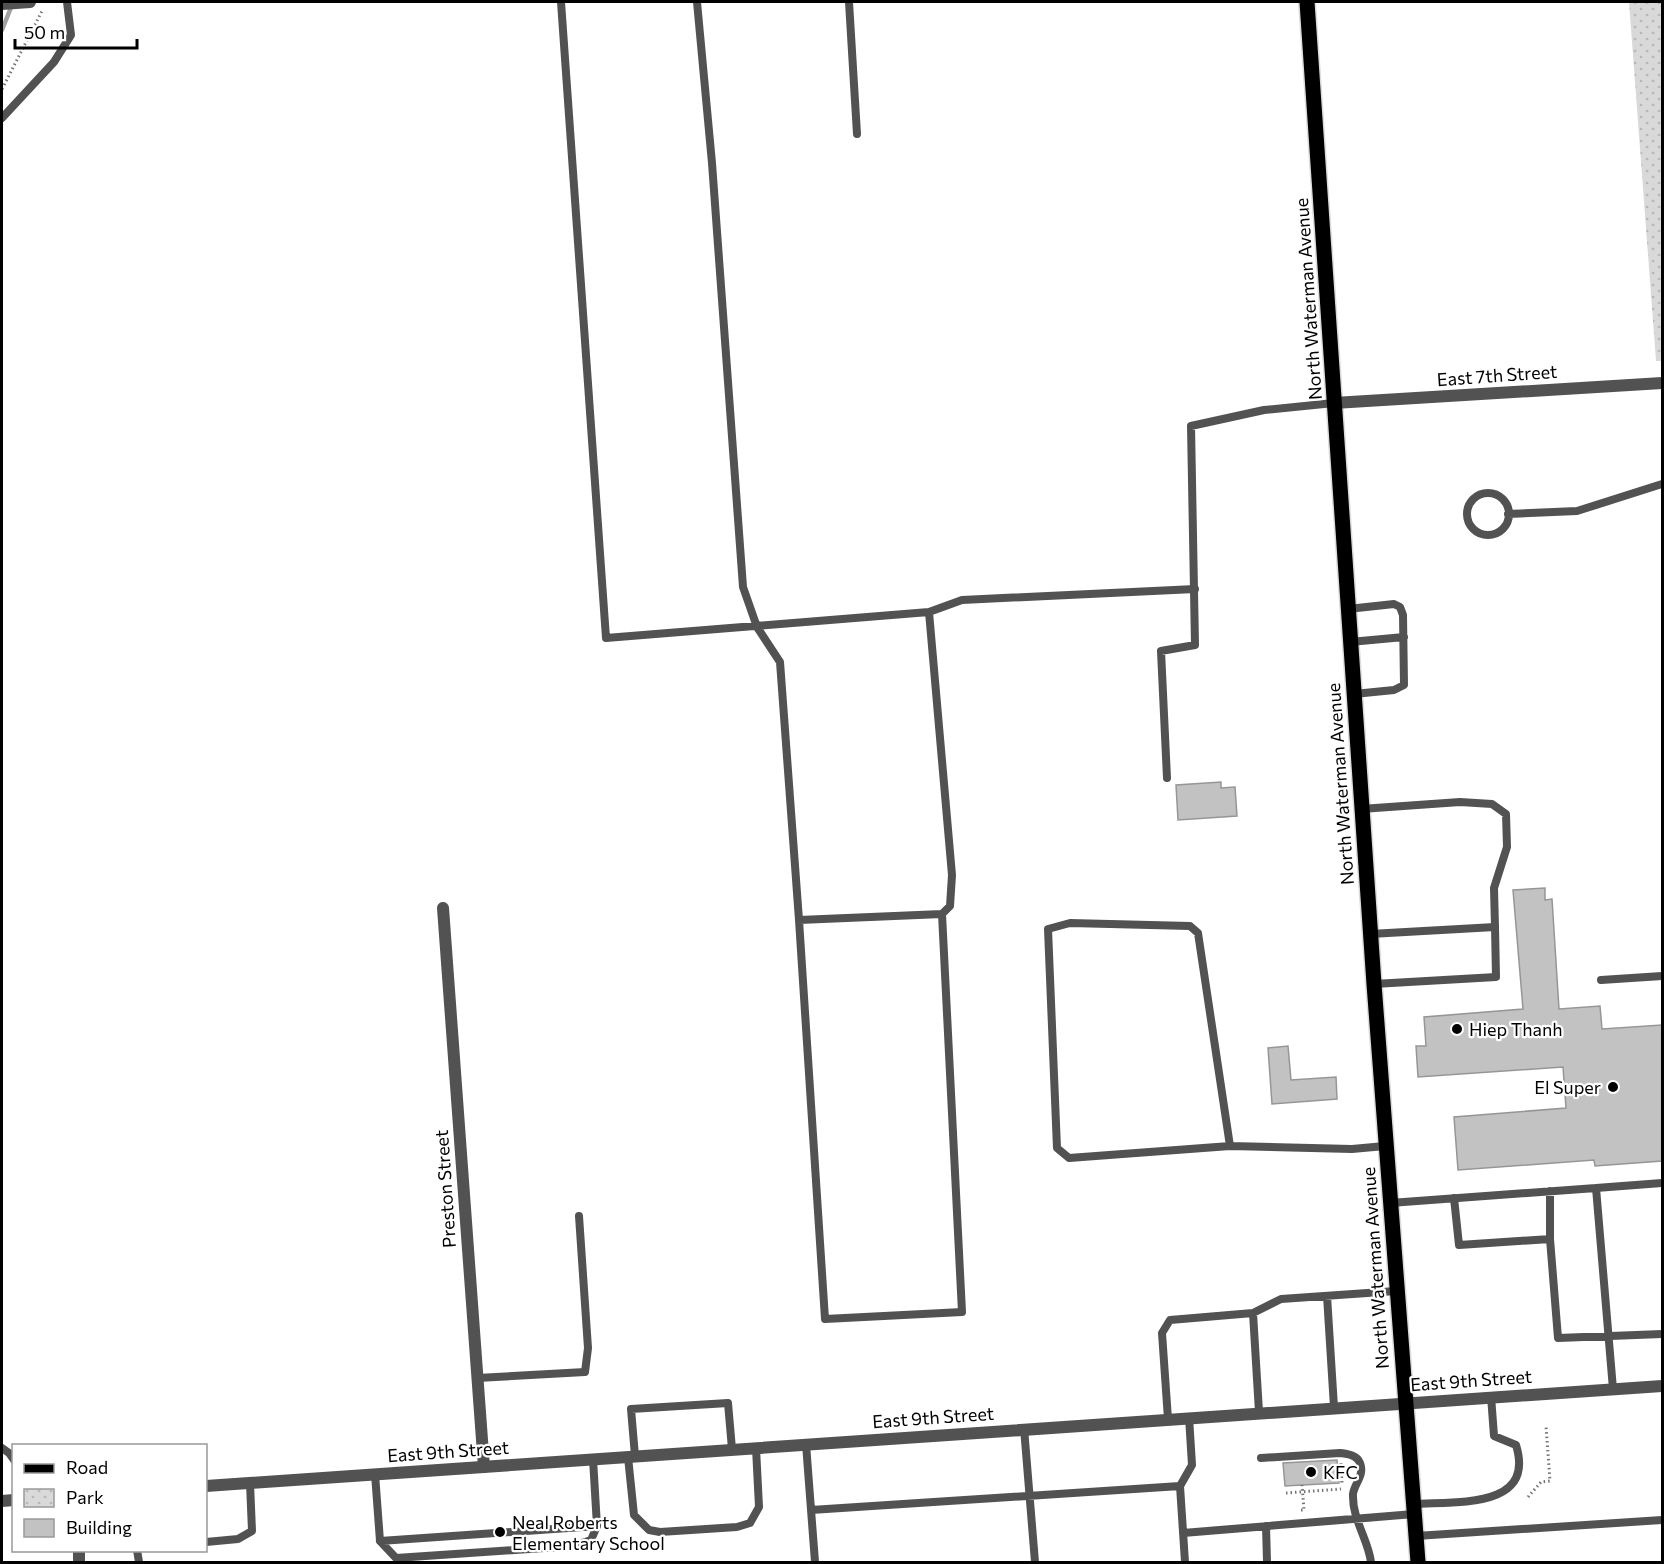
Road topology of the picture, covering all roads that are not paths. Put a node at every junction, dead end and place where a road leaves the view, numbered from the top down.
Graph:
1 (30, 2) edge
2 (67, 2) edge
3 (561, 2) edge
4 (697, 2) edge
5 (849, 2) edge
6 (1307, 2) edge
7 (2, 4) edge
8 (2, 118) edge
9 (857, 134) dead end
10 (1662, 383) edge
11 (1334, 403) junction
12 (1662, 484) edge
13 (1508, 514) junction
14 (1195, 589) junction
15 (1348, 609) junction
16 (929, 612) junction
17 (757, 627) junction
18 (1404, 637) junction
19 (1350, 642) junction
20 (1354, 694) junction
21 (1167, 778) dead end
22 (1361, 809) junction
23 (443, 908) dead end
24 (942, 914) junction
25 (799, 920) junction
26 (1495, 927) junction
27 (1370, 934) junction
28 (1662, 976) edge
29 (1600, 980) dead end
30 (1374, 984) junction
31 (1230, 1146) junction
32 (1386, 1146) junction
33 (1662, 1183) edge
34 (1596, 1188) junction
35 (1550, 1191) junction
36 (1454, 1198) junction
37 (1390, 1203) junction
38 (579, 1216) dead end
39 (1550, 1239) junction
40 (1396, 1291) junction
41 (1327, 1296) junction
42 (1253, 1313) junction
43 (1662, 1334) edge
44 (1609, 1336) junction
45 (477, 1378) junction
46 (1662, 1386) edge
47 (1613, 1389) junction
48 (1491, 1396) junction
49 (1406, 1402) junction
50 (1334, 1407) junction
51 (1259, 1412) junction
52 (1189, 1417) junction
53 (1168, 1419) junction
54 (1024, 1428) junction
55 (806, 1444) junction
56 (756, 1448) junction
57 (732, 1449) junction
58 (631, 1457) junction
59 (1261, 1458) dead end
60 (593, 1459) junction
61 (484, 1467) junction
62 (375, 1474) junction
63 (250, 1483) junction
64 (207, 1486) edge
65 (1179, 1486) junction
66 (1030, 1496) junction
67 (1414, 1509) junction
68 (811, 1510) junction
69 (1355, 1518) junction
70 (1662, 1520) edge
71 (597, 1526) junction
72 (1266, 1526) junction
73 (1183, 1533) junction
74 (1416, 1536) junction
75 (380, 1541) junction
76 (207, 1542) edge
77 (814, 1563) edge
78 (1035, 1563) edge
79 (1185, 1563) edge
80 (1267, 1563) edge
81 (1371, 1563) edge
82 (1418, 1563) edge

1 - 7 street
2 - 8 lane
3 - 17 lane
4 - 17 lane
5 - 9 lane
6 - 11 main road, North Waterman Avenue
10 - 11 street, East 7th Street
11 - 14 lane
11 - 15 main road, North Waterman Avenue
12 - 13 lane
13 - 13 lane
14 - 16 lane
14 - 21 lane
15 - 18 lane
15 - 19 main road, North Waterman Avenue
16 - 17 lane
16 - 24 lane
17 - 25 lane
18 - 19 lane
18 - 20 lane
19 - 20 main road, North Waterman Avenue
20 - 22 main road, North Waterman Avenue
22 - 26 lane
22 - 27 main road, North Waterman Avenue
23 - 45 street, Preston Street
24 - 25 lane
24 - 25 lane
26 - 27 lane
26 - 30 lane
27 - 30 main road, North Waterman Avenue
28 - 29 lane
30 - 32 main road, North Waterman Avenue
31 - 31 lane
31 - 32 lane
32 - 37 main road, North Waterman Avenue
33 - 34 lane
34 - 35 lane
34 - 44 lane
35 - 36 lane
35 - 39 lane
36 - 37 lane
36 - 39 lane
37 - 40 main road, North Waterman Avenue
38 - 45 lane
39 - 44 lane
40 - 41 lane
40 - 49 main road, North Waterman Avenue
41 - 42 lane
41 - 50 lane
42 - 51 lane
42 - 53 lane
43 - 44 lane
44 - 47 lane
45 - 61 street, Preston Street
46 - 47 street, East 9th Street
47 - 48 street, East 9th Street
48 - 49 street, East 9th Street
48 - 67 lane
49 - 50 street, East 9th Street
49 - 67 main road, North Waterman Avenue
50 - 51 street, East 9th Street
51 - 52 street, East 9th Street
52 - 53 street, East 9th Street
52 - 65 lane
53 - 54 street, East 9th Street
54 - 55 street, East 9th Street
54 - 66 lane
55 - 56 street, East 9th Street
55 - 68 lane
56 - 57 street, East 9th Street
56 - 58 lane
57 - 58 street, East 9th Street
57 - 58 lane
58 - 60 street, East 9th Street
59 - 69 lane
60 - 61 street, East 9th Street
60 - 71 lane
61 - 62 street, East 9th Street
62 - 63 street, East 9th Street
62 - 75 lane
63 - 64 street, East 9th Street
63 - 76 lane
65 - 66 lane
65 - 73 lane
66 - 68 lane
66 - 78 lane
67 - 69 lane
67 - 74 main road, North Waterman Avenue
68 - 77 lane
69 - 72 lane
69 - 81 lane
70 - 74 lane
71 - 75 lane
71 - 75 lane
72 - 73 lane
72 - 80 lane
73 - 79 lane
74 - 82 main road, North Waterman Avenue

